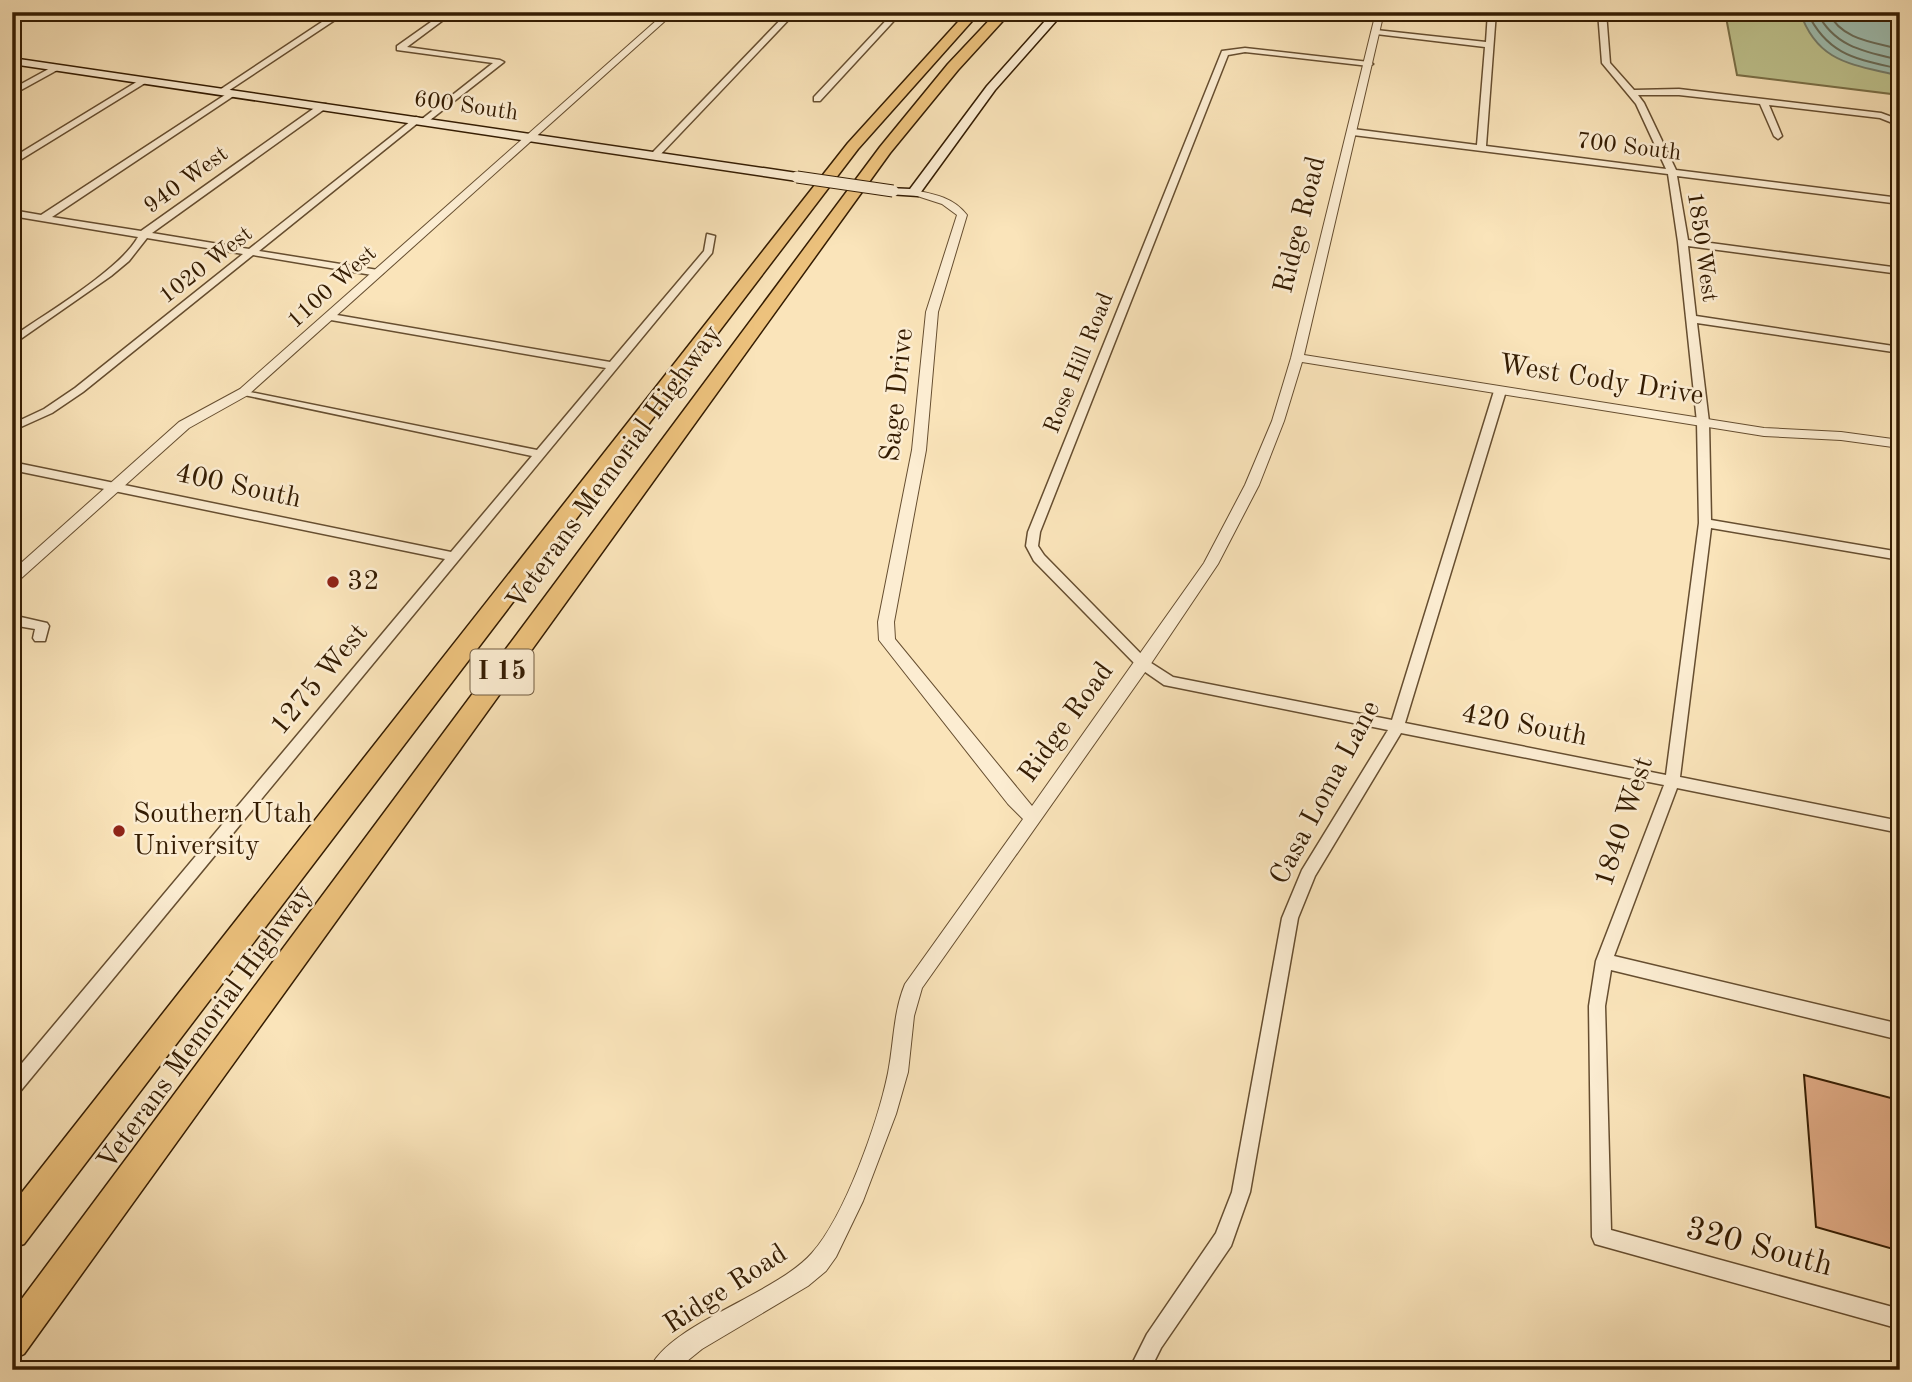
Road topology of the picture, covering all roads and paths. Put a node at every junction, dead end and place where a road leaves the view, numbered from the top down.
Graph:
1 (343, 12) edge
2 (450, 12) edge
3 (671, 12) edge
4 (792, 12) edge
5 (898, 12) edge
6 (974, 12) edge
7 (1004, 12) edge
8 (1059, 12) edge
9 (1380, 12) edge
10 (1492, 12) edge
11 (1602, 12) edge
12 (1376, 32) junction
13 (1491, 45) junction
14 (12, 61) edge
15 (1368, 64) junction
16 (57, 68) junction
17 (146, 80) junction
18 (228, 92) junction
19 (12, 93) edge
20 (1633, 93) junction
21 (817, 99) dead end
22 (1763, 102) junction
23 (323, 106) junction
24 (421, 121) junction
25 (1898, 122) edge
26 (1353, 132) junction
27 (1778, 136) dead end
28 (531, 137) junction
29 (1482, 148) junction
30 (656, 155) junction
31 (12, 162) edge
32 (1672, 172) junction
33 (913, 193) junction
34 (1900, 201) edge
35 (12, 213) edge
36 (43, 218) junction
37 (144, 234) junction
38 (710, 236) dead end
39 (1683, 242) junction
40 (253, 253) junction
41 (1900, 271) edge
42 (378, 273) junction
43 (331, 317) junction
44 (1693, 319) junction
45 (12, 342) edge
46 (1900, 350) edge
47 (1297, 358) junction
48 (613, 366) junction
49 (1500, 391) junction
50 (244, 392) junction
51 (1703, 422) junction
52 (12, 428) edge
53 (1900, 444) edge
54 (541, 454) junction
55 (12, 466) edge
56 (117, 487) junction
57 (1705, 523) junction
58 (454, 556) junction
59 (1900, 556) edge
60 (12, 579) edge
61 (12, 620) edge
62 (40, 638) dead end
63 (1143, 664) junction
64 (1397, 727) junction
65 (1672, 783) junction
66 (1033, 818) junction
67 (1900, 827) edge
68 (1604, 961) junction
69 (1900, 1031) edge
70 (12, 1088) edge
71 (12, 1232) edge
72 (1602, 1237) joint
73 (1900, 1319) edge
74 (12, 1342) edge
75 (660, 1370) edge
76 (1139, 1370) edge

1 - 18 street
2 - 24 street, 1020 West
3 - 28 street, 1100 West
4 - 30 street
5 - 21 street
6 - 71 highway, Veterans Memorial Highway / I 15
7 - 74 highway, Veterans Memorial Highway / I 15
8 - 33 main road
9 - 12 street, Ridge Road
10 - 13 street
11 - 20 street, 1850 West
12 - 13 street
12 - 15 street, Ridge Road
13 - 29 street
14 - 16 main road, 600 South
15 - 26 street, Ridge Road
15 - 63 street, Rose Hill Road
16 - 17 main road, 600 South
16 - 19 street
17 - 18 main road, 600 South
17 - 31 street
18 - 23 main road, 600 South
18 - 36 street
20 - 22 street
20 - 32 street, 1850 West
22 - 25 street
22 - 27 street
23 - 24 main road, 600 South
23 - 37 street, 940 West
24 - 28 main road, 600 South
24 - 40 street, 1020 West
26 - 29 street, 700 South
26 - 47 street, Ridge Road
28 - 30 main road, 600 South
28 - 42 street, 1100 West
29 - 32 street, 700 South
30 - 33 main road, 600 South, bridge
32 - 34 street, 700 South
32 - 39 street, 1850 West
33 - 66 street, Sage Drive
35 - 36 street
36 - 37 street
37 - 40 street
37 - 45 street, 940 West
38 - 48 street, 1275 West
39 - 41 street
39 - 44 street, 1850 West
40 - 42 street
40 - 52 street, 1020 West
42 - 43 street, 1100 West
43 - 48 street
43 - 50 street, 1100 West
44 - 46 street
44 - 51 street, 1850 West
47 - 49 street, West Cody Drive
47 - 63 street, Ridge Road
48 - 54 street, 1275 West
49 - 51 street, West Cody Drive
49 - 64 street, Casa Loma Lane
50 - 54 street
50 - 56 street, 1100 West
51 - 53 street, West Cody Drive
51 - 57 street, 1840 West
54 - 58 street, 1275 West
55 - 56 street, 400 South
56 - 58 street, 400 South
56 - 60 street, 1100 West
57 - 59 street
57 - 65 street, 1840 West
58 - 70 street, 1275 West
61 - 62 street
63 - 64 street, 420 South
63 - 66 street, Ridge Road
64 - 65 street, 420 South
64 - 76 street, Casa Loma Lane
65 - 67 street, 420 South
65 - 68 street, 1840 West
66 - 75 street, Ridge Road
68 - 69 street
68 - 72 street, 1840 West
72 - 73 street, 320 South

